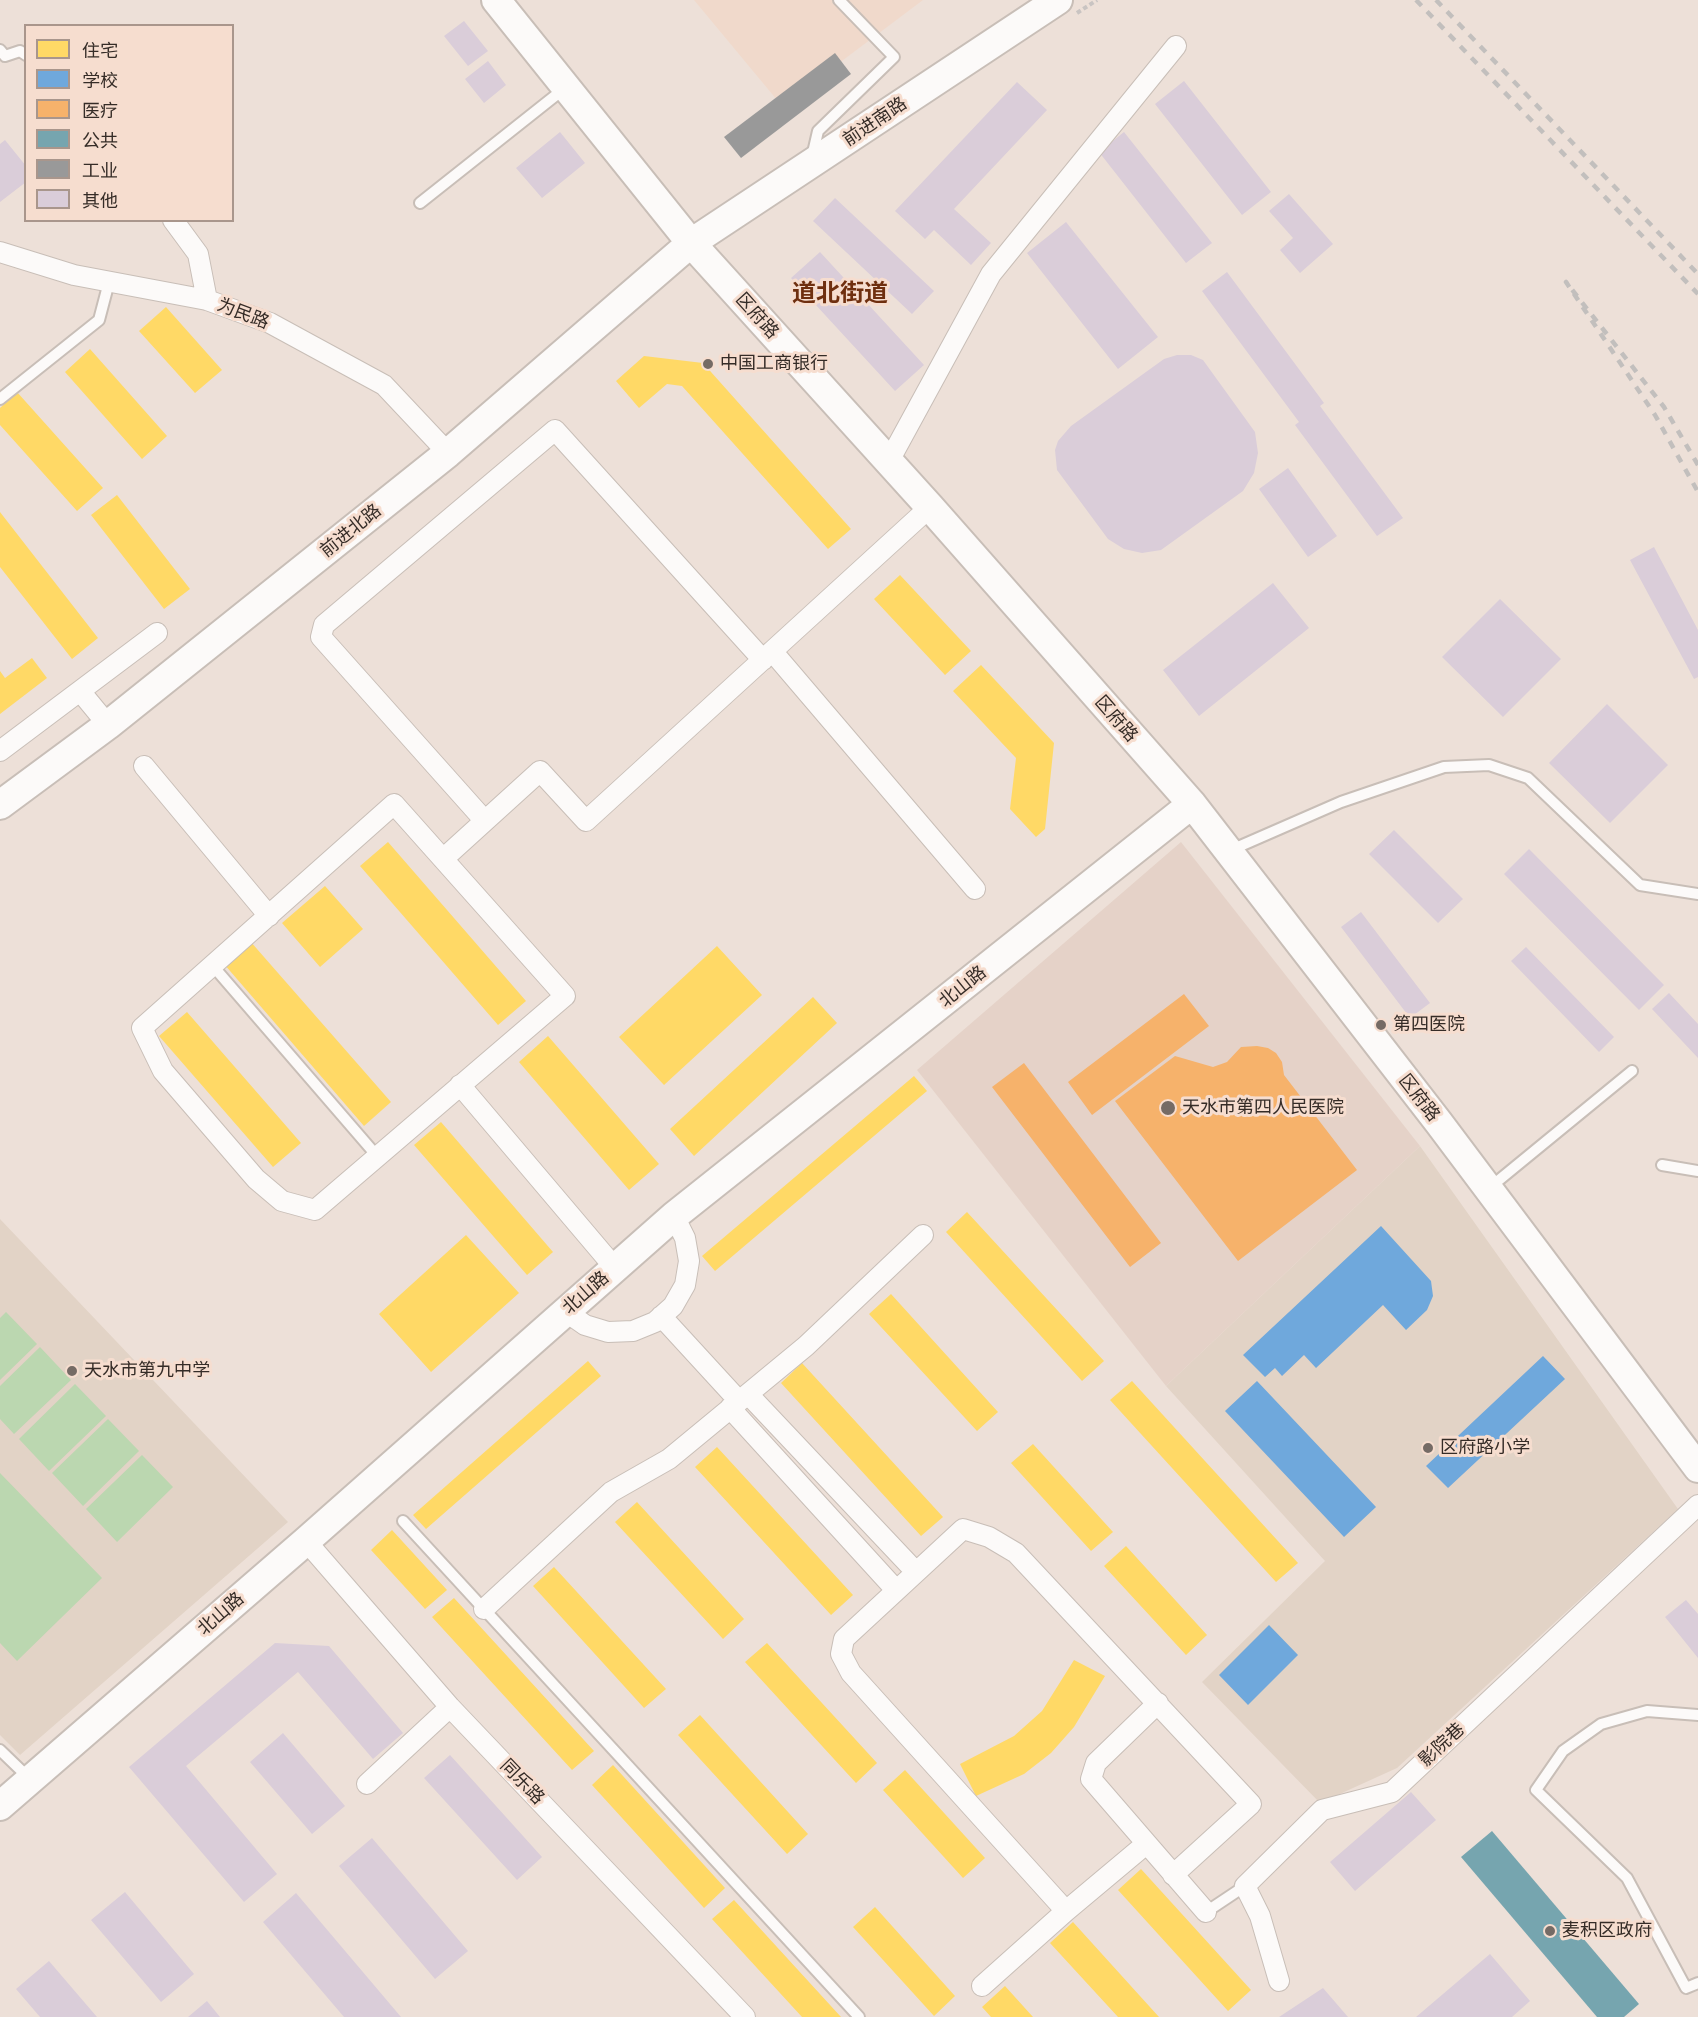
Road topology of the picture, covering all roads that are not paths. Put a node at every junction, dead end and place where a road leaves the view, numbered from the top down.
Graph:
1 (496, 0) edge
2 (839, 0) edge
3 (1058, 0) edge
4 (1176, 46) dead end
5 (0, 50) edge
6 (24, 54) edge
7 (565, 88) junction
8 (811, 164) junction
9 (420, 203) dead end
10 (174, 222) edge
11 (691, 243) junction
12 (0, 252) edge
13 (110, 282) junction
14 (207, 300) junction
15 (0, 399) edge
16 (448, 453) junction
17 (888, 461) junction
18 (930, 507) junction
19 (157, 633) dead end
20 (768, 655) junction
21 (80, 691) junction
22 (108, 726) junction
23 (0, 751) edge
24 (144, 766) dead end
25 (1192, 804) junction
26 (0, 805) edge
27 (485, 821) junction
28 (1228, 852) junction
29 (443, 860) junction
30 (975, 889) dead end
31 (1698, 894) edge
32 (269, 916) junction
33 (213, 966) junction
34 (1632, 1071) dead end
35 (460, 1085) junction
36 (377, 1156) junction
37 (1662, 1165) dead end
38 (1698, 1171) edge
39 (1488, 1189) junction
40 (674, 1216) junction
41 (923, 1235) dead end
42 (615, 1268) junction
43 (565, 1311) junction
44 (661, 1316) junction
45 (739, 1401) junction
46 (1698, 1468) edge
47 (1698, 1505) edge
48 (403, 1521) dead end
49 (306, 1541) junction
50 (916, 1572) junction
51 (896, 1590) junction
52 (484, 1609) junction
53 (1158, 1703) junction
54 (450, 1707) junction
55 (1698, 1715) edge
56 (0, 1750) edge
57 (30, 1780) junction
58 (367, 1784) dead end
59 (0, 1806) edge
60 (1146, 1844) junction
61 (1173, 1875) junction
62 (1245, 1886) junction
63 (1066, 1911) junction
64 (1206, 1912) joint
65 (1280, 1981) dead end
66 (1698, 1983) edge
67 (982, 1986) dead end
68 (745, 2017) edge
69 (859, 2017) edge

1 - 7 main road, 区府路
2 - 8 lane
3 - 8 main road, 前进南路
4 - 17 street
5 - 6 lane
7 - 9 lane
7 - 11 main road, 区府路
8 - 11 main road, 前进南路
10 - 14 street
11 - 16 main road, 前进北路
11 - 17 main road, 区府路
12 - 13 street, 为民路
13 - 14 street, 为民路
13 - 15 lane
14 - 16 street, 为民路
16 - 22 main road, 前进北路
17 - 18 main road, 区府路
18 - 20 street
18 - 25 main road, 区府路
19 - 21 street
20 - 27 street
20 - 27 street
20 - 30 street
21 - 22 street
21 - 23 street
22 - 26 main road, 前进北路
24 - 32 street
25 - 28 main road, 区府路
25 - 40 main road, 北山路
27 - 29 street
28 - 31 lane
28 - 39 main road, 区府路
29 - 32 street
29 - 35 street
32 - 33 street
33 - 36 lane
33 - 36 street
34 - 39 lane
35 - 36 street
35 - 42 street
37 - 38 lane
39 - 46 main road, 区府路
40 - 42 main road, 北山路
40 - 44 street
41 - 45 street
42 - 43 main road, 北山路
43 - 44 street
43 - 49 main road, 北山路
44 - 45 street
45 - 50 street
45 - 51 street
45 - 52 street
47 - 62 street, 影院巷
48 - 52 lane
49 - 54 street, 同乐路
49 - 57 main road, 北山路
50 - 51 street
50 - 53 street
51 - 63 street
52 - 69 lane
53 - 60 street
53 - 61 street
54 - 58 street
54 - 68 street, 同乐路
55 - 66 lane
56 - 57 lane
57 - 59 main road, 北山路
60 - 61 street
60 - 63 street
61 - 64 street
62 - 64 lane
62 - 65 street
63 - 67 street

